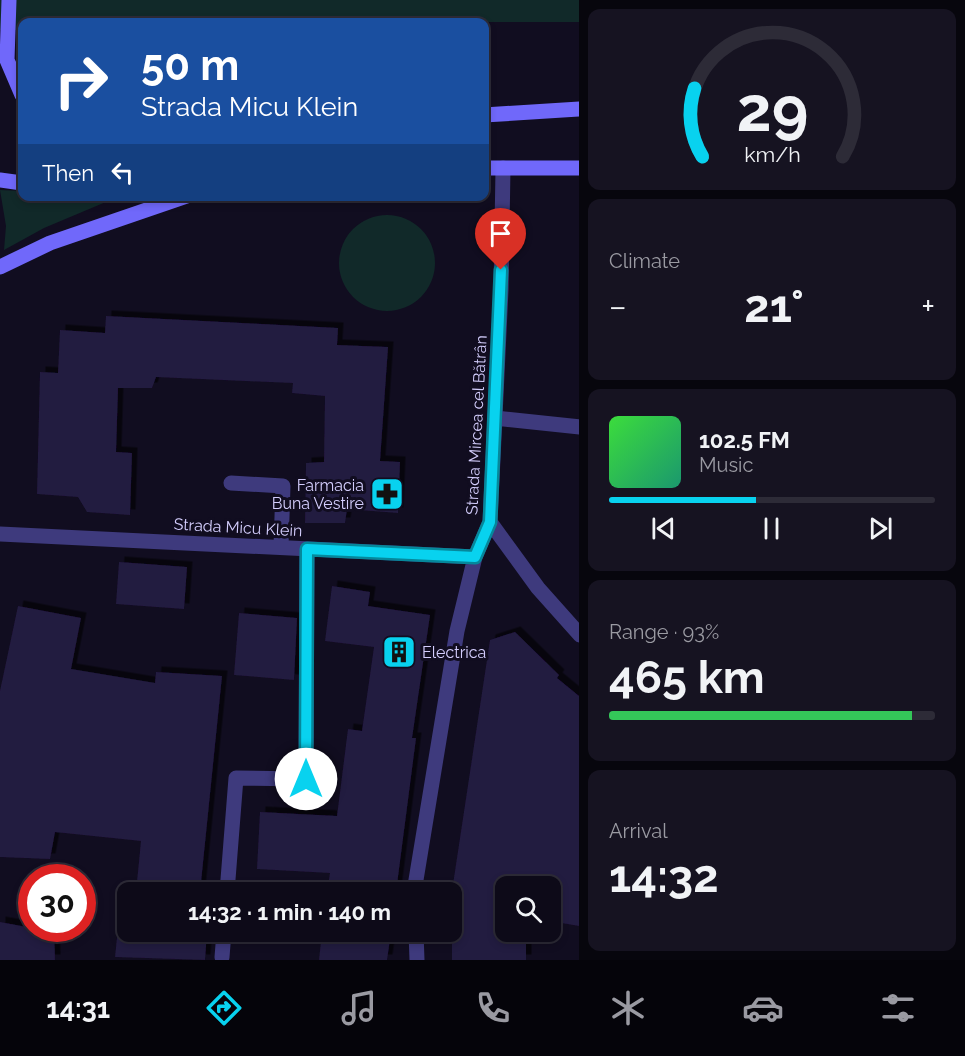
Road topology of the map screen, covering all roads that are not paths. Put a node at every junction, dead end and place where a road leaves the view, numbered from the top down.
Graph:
1 (9, 0) edge
2 (18, 85) edge
3 (579, 109) edge
4 (489, 115) edge
5 (489, 168) edge
6 (503, 168) junction
7 (579, 168) edge
8 (0, 180) edge
9 (18, 182) edge
10 (172, 201) edge
11 (0, 267) edge
12 (495, 418) junction
13 (579, 427) edge
14 (231, 483) dead end
15 (490, 522) junction
16 (0, 534) edge
17 (281, 547) junction
18 (307, 549) junction
19 (475, 557) junction
20 (579, 635) edge
21 (228, 882) edge
22 (416, 882) edge
23 (223, 942) edge
24 (416, 942) edge
25 (222, 957) dead end
26 (417, 960) edge

1 - 2 street
3 - 4 street
5 - 6 street
6 - 7 street
6 - 12 street, Strada Mircea cel Bătrân
8 - 9 street
10 - 11 street
12 - 13 street
12 - 15 street, Strada Mircea cel Bătrân
14 - 17 street
15 - 19 street, Strada Mircea cel Bătrân
15 - 20 street
16 - 17 street, Strada Micu Klein
17 - 18 street, Strada Micu Klein
18 - 19 street, Strada Micu Klein
18 - 21 street
19 - 22 street, Strada Mircea cel Bătrân
23 - 25 street
24 - 26 street

